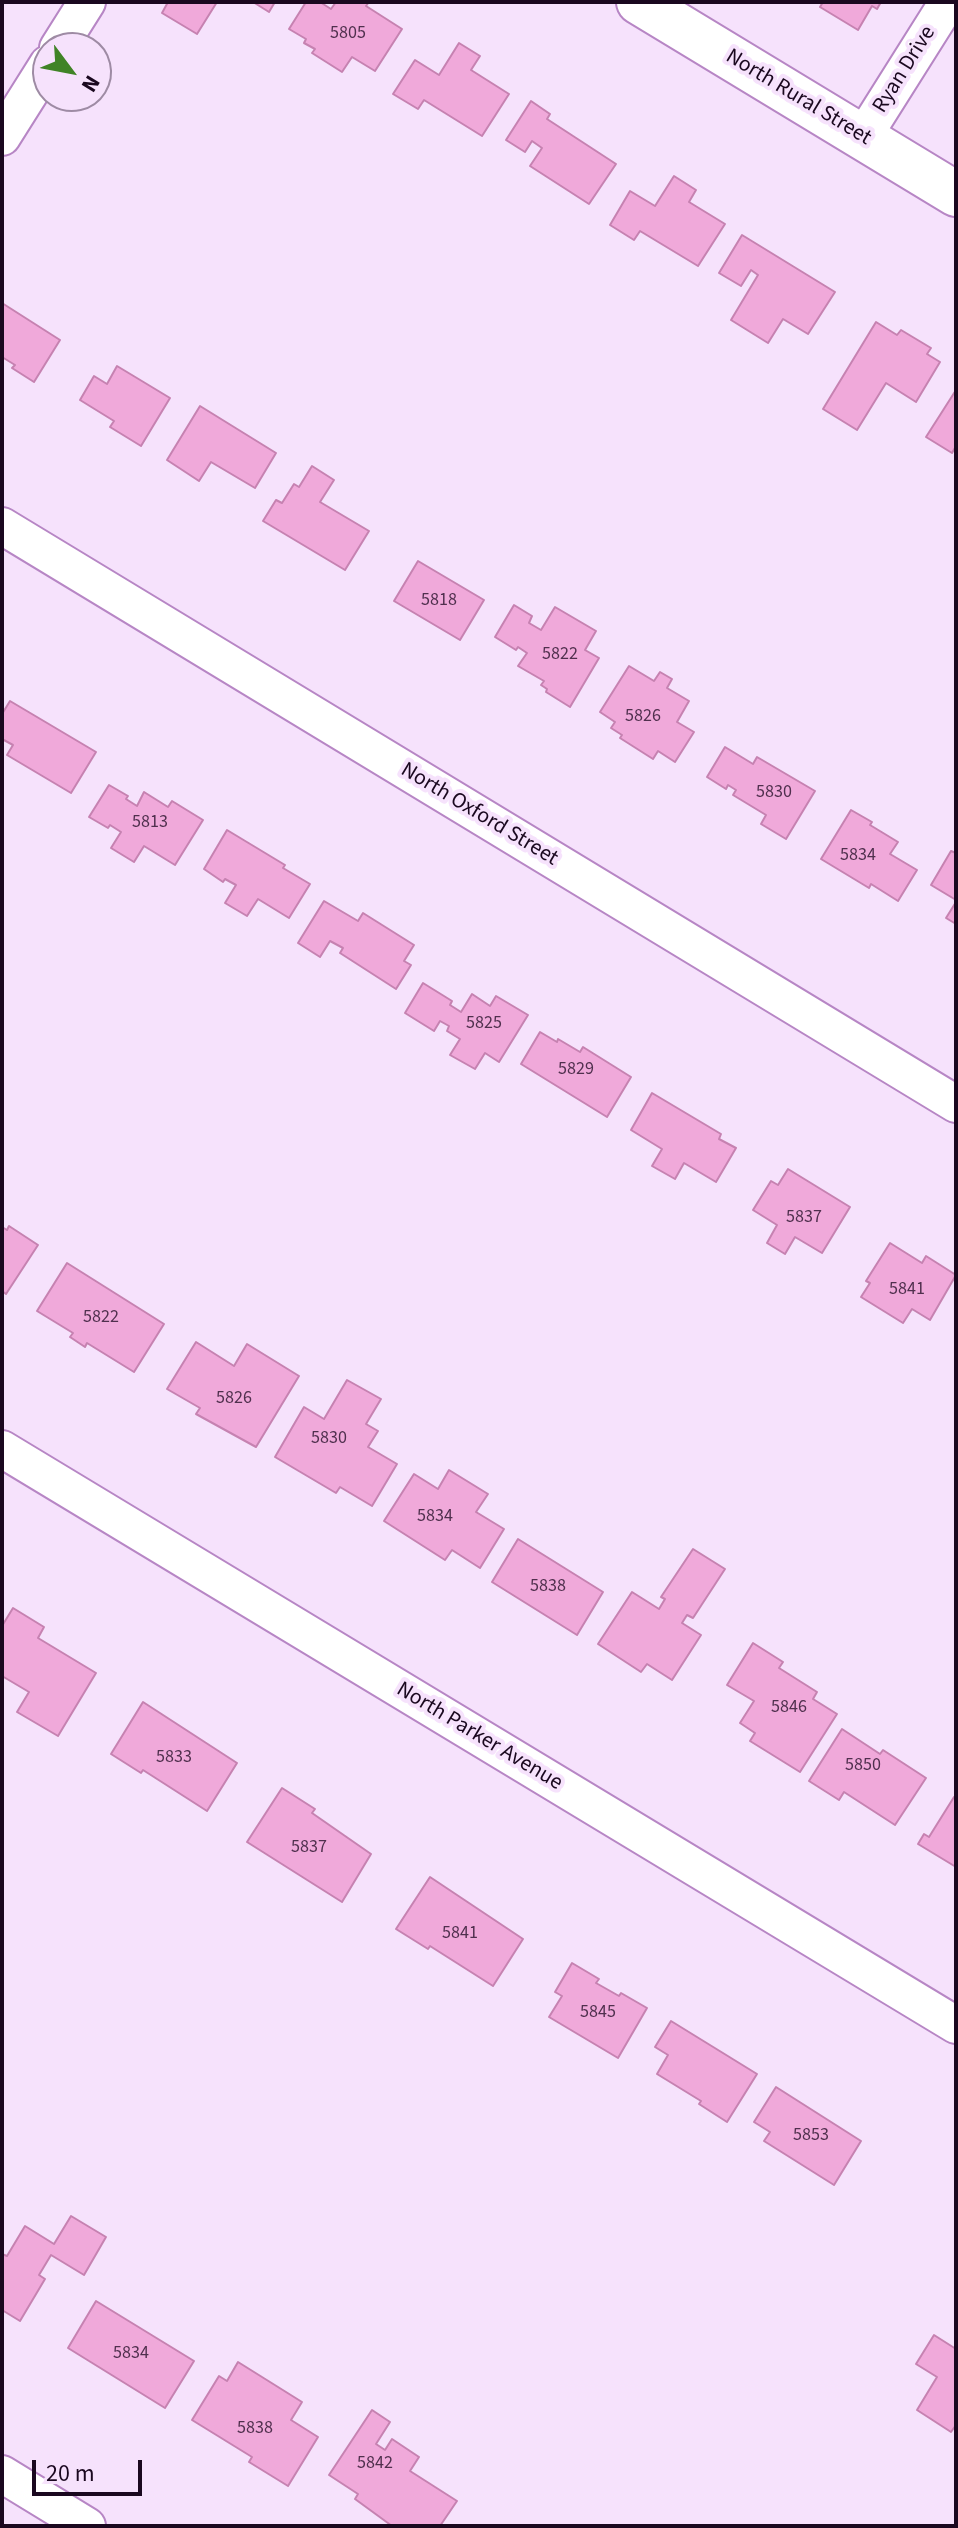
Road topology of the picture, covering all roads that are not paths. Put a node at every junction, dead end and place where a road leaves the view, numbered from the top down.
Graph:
1 (87, 2) edge
2 (639, 2) edge
3 (948, 2) edge
4 (68, 32) edge
5 (32, 89) edge
6 (2, 137) edge
7 (863, 137) junction
8 (956, 194) edge
9 (2, 526) edge
10 (956, 1104) edge
11 (2, 1449) edge
12 (956, 2025) edge
13 (2, 2474) edge
14 (87, 2526) edge

1 - 4 street
2 - 7 street, North Rural Street
3 - 7 street, Ryan Drive
5 - 6 street
7 - 8 street, North Rural Street
9 - 10 street, North Oxford Street
11 - 12 street, North Parker Avenue
13 - 14 street

